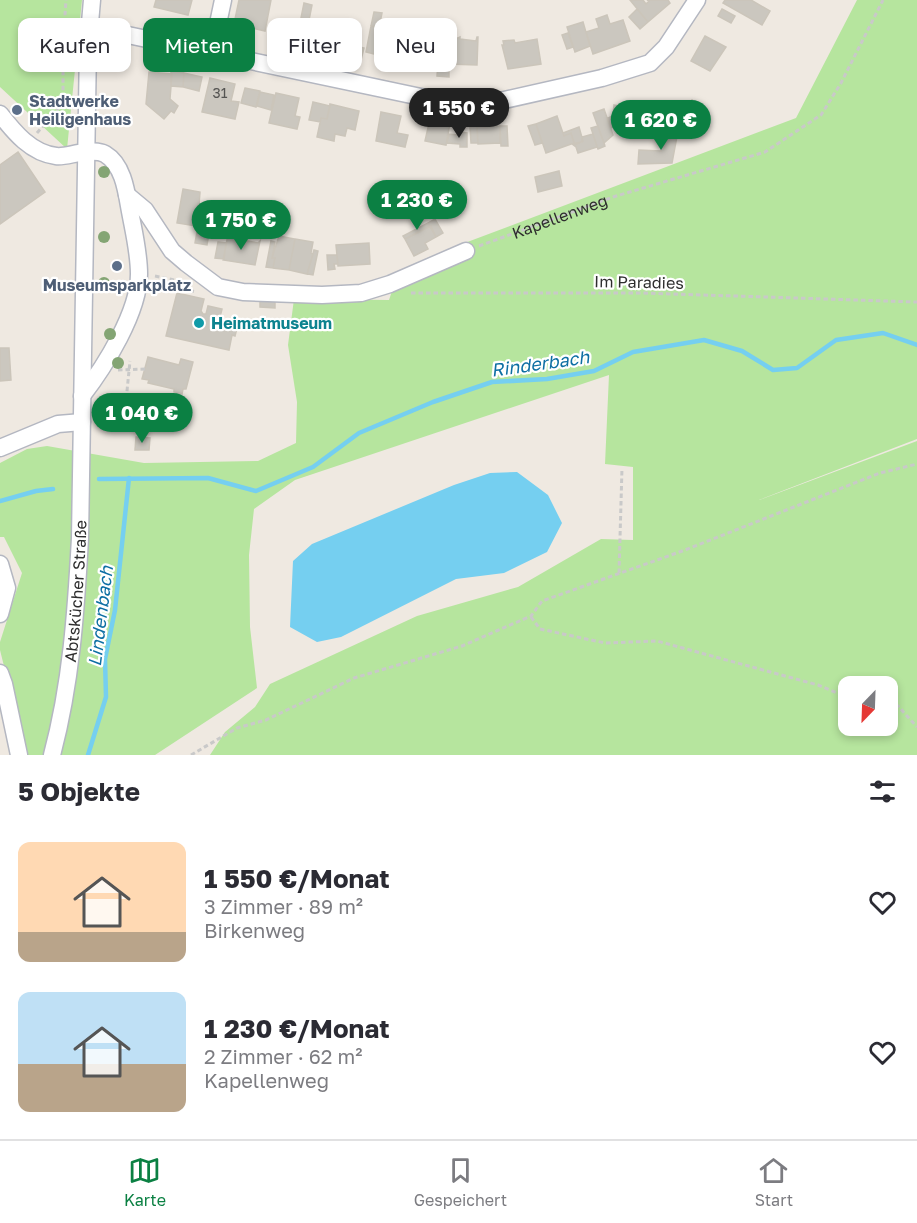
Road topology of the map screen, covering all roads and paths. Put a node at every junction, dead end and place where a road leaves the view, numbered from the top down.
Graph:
1 (66, 0) edge
2 (92, 0) edge
3 (223, 0) edge
4 (697, 0) edge
5 (883, 0) edge
6 (91, 18) edge
7 (220, 18) edge
8 (255, 61) edge
9 (89, 72) edge
10 (0, 114) edge
11 (28, 144) junction
12 (86, 152) junction
13 (127, 195) junction
14 (466, 251) joint
15 (138, 279) junction
16 (408, 293) dead end
17 (207, 294) dead end
18 (917, 302) edge
19 (130, 361) dead end
20 (82, 396) junction
21 (124, 421) dead end
22 (82, 422) junction
23 (0, 448) edge
24 (917, 464) edge
25 (622, 468) dead end
26 (0, 564) edge
27 (619, 573) junction
28 (0, 614) edge
29 (531, 616) junction
30 (0, 673) edge
31 (838, 693) edge
32 (898, 706) edge
33 (917, 727) edge
34 (17, 748) edge
35 (52, 755) edge
36 (191, 755) edge

1 - 11 path
2 - 6 street, Abtskücher Straße
3 - 7 street
4 - 8 street
5 - 14 path, Kapellenweg
9 - 12 street, Abtskücher Straße
10 - 11 street
11 - 12 street
12 - 13 street
12 - 20 street, Abtskücher Straße
13 - 14 street
13 - 15 street
15 - 17 path
15 - 20 street
16 - 18 path, Im Paradies
19 - 21 path
20 - 22 street, Abtskücher Straße
22 - 23 street
22 - 35 street, Abtskücher Straße
24 - 27 path
25 - 27 path
26 - 28 street
27 - 29 path
29 - 31 path
29 - 36 path
30 - 34 street
32 - 33 path

